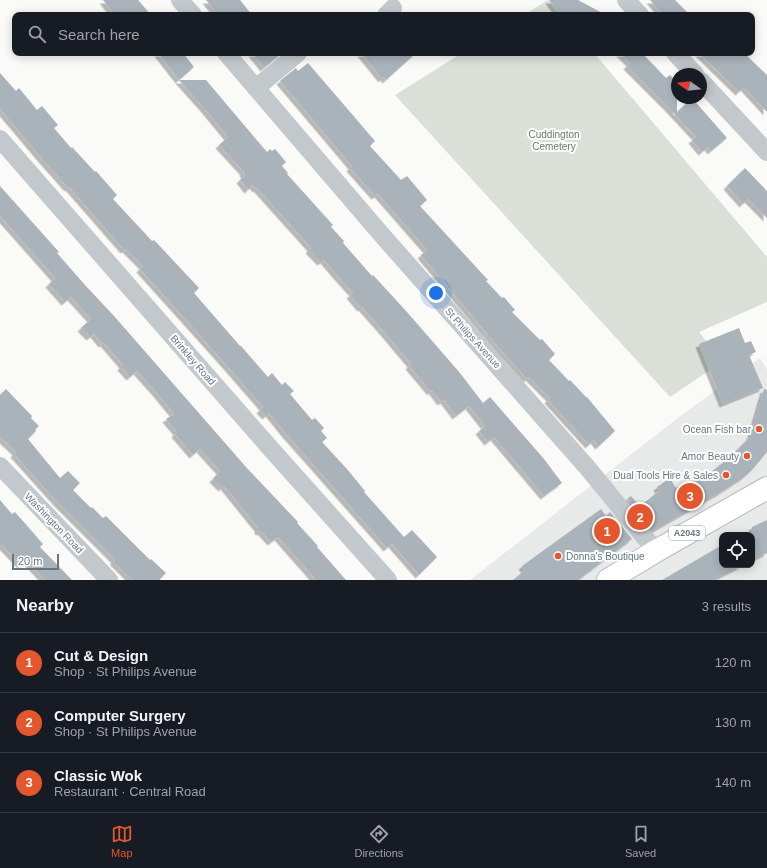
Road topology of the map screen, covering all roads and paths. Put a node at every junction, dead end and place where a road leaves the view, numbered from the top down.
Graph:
1 (180, 0) edge
2 (626, 0) edge
3 (190, 12) edge
4 (637, 12) edge
5 (229, 56) edge
6 (294, 56) edge
7 (678, 56) edge
8 (689, 68) edge
9 (707, 87) edge
10 (256, 88) junction
11 (0, 139) edge
12 (767, 152) edge
13 (0, 466) edge
14 (767, 488) edge
15 (656, 551) junction
16 (109, 580) edge
17 (388, 580) edge
18 (608, 580) edge

1 - 3 street
2 - 4 street
5 - 10 street, St Philips Avenue
6 - 10 street
7 - 8 street
9 - 12 street
10 - 15 street, St Philips Avenue
11 - 17 street, Brinkley Road
13 - 16 street, Washington Road
14 - 15 main road, A2043
15 - 18 main road, A2043

